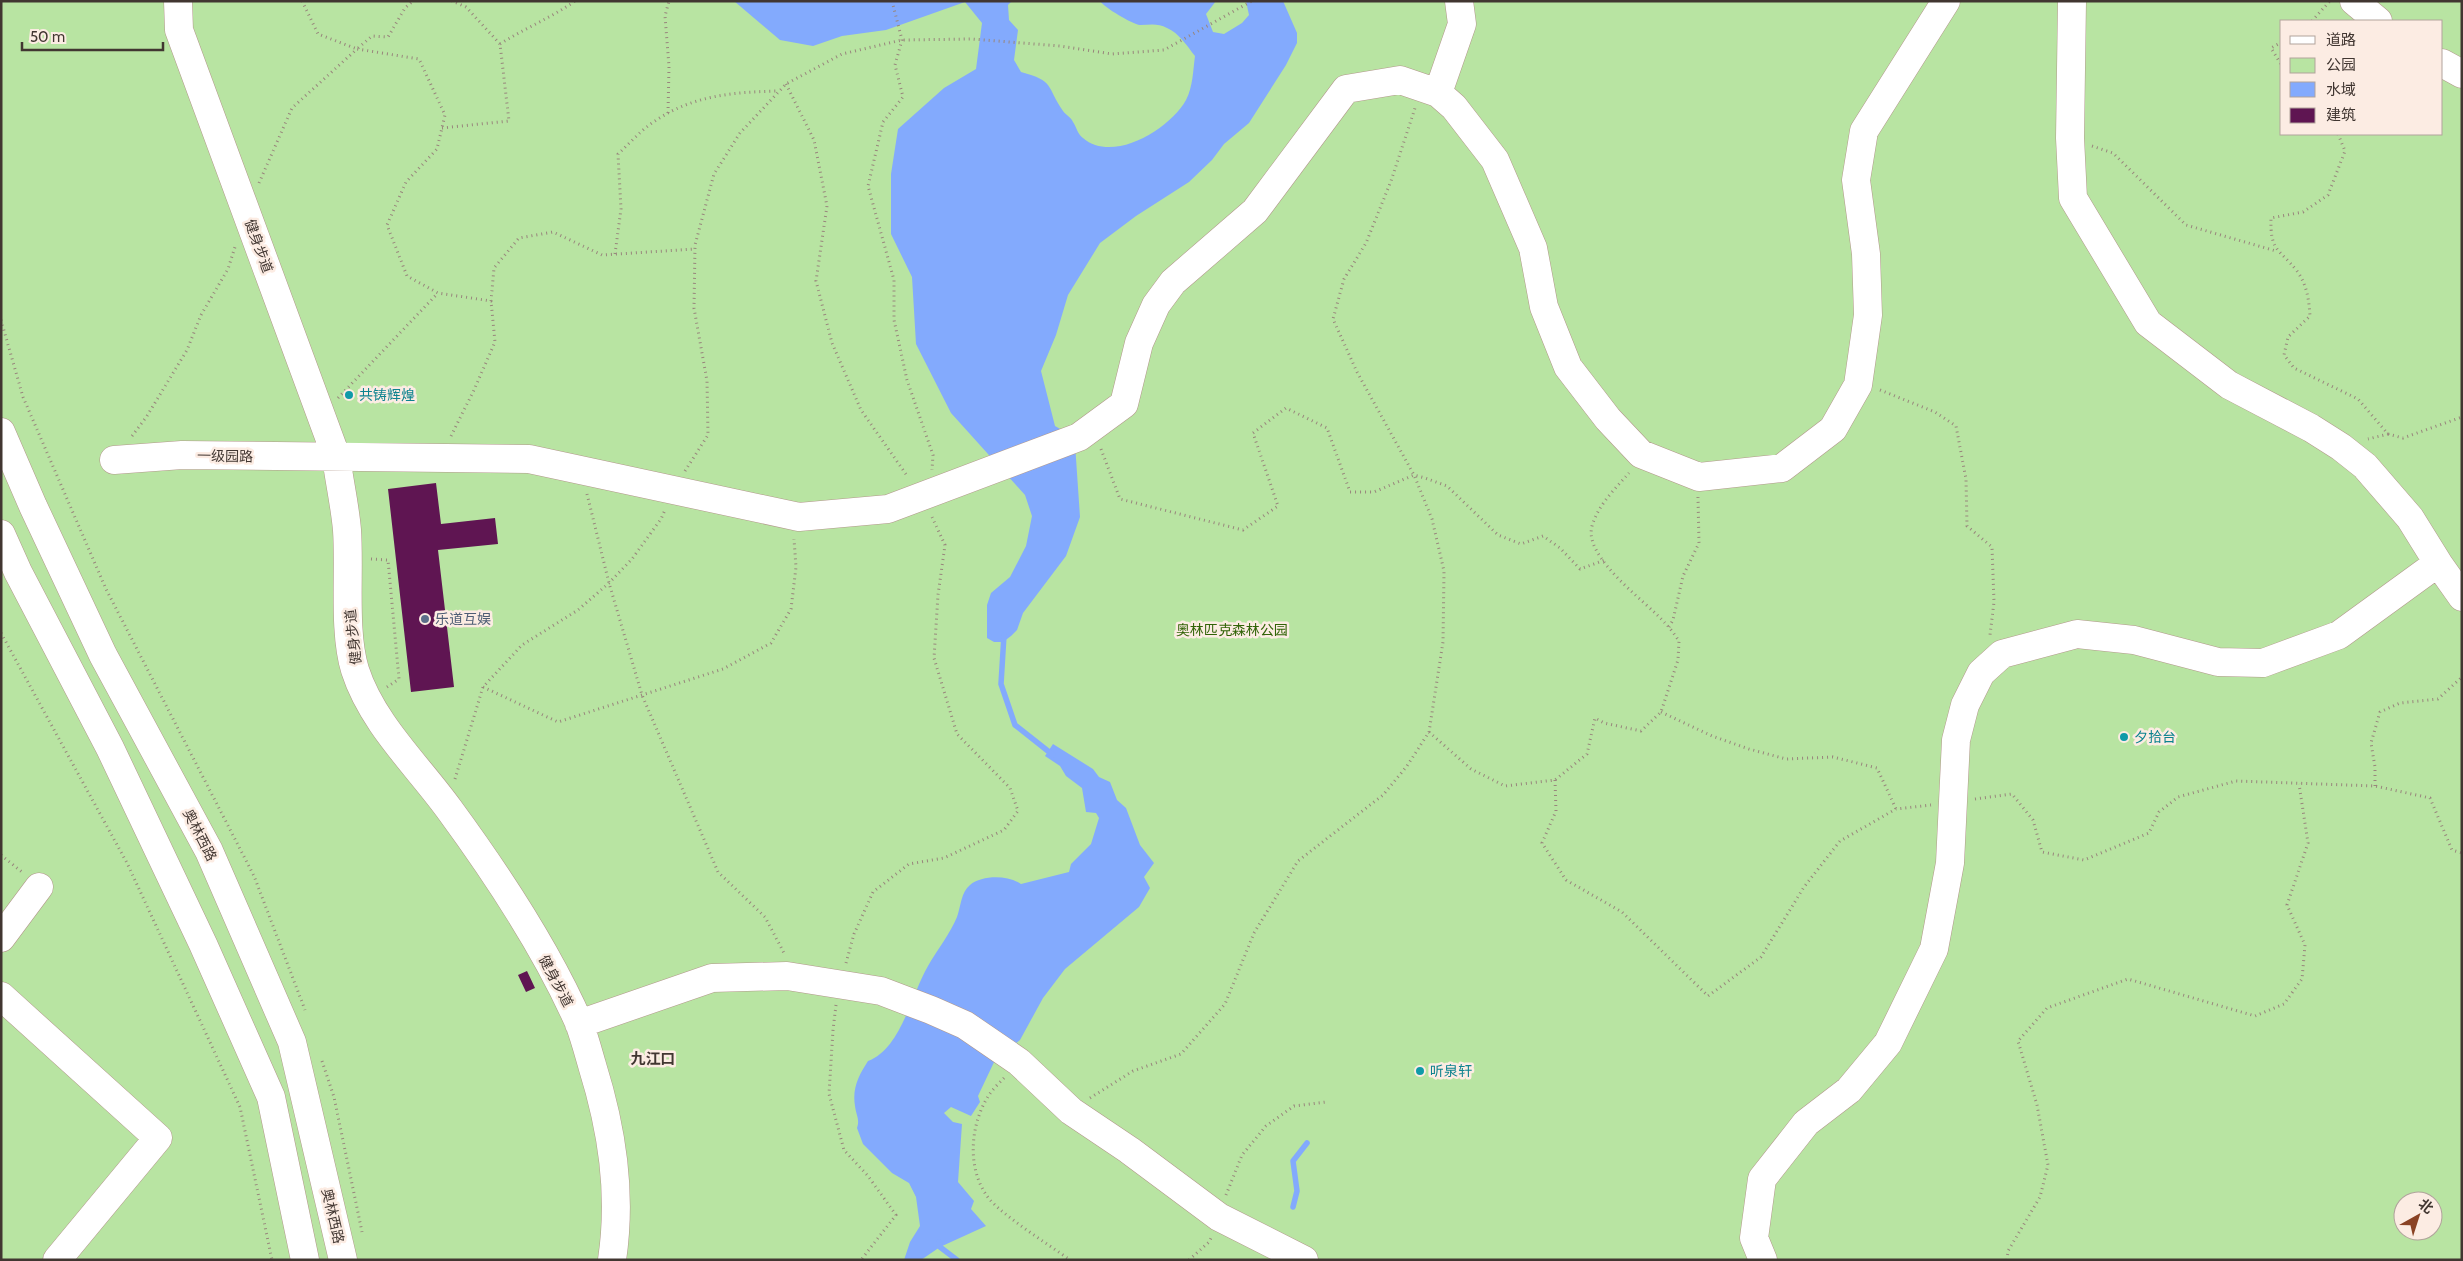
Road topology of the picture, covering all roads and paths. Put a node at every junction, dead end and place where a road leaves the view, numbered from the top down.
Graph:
1 (178, 1) edge
2 (302, 1) edge
3 (413, 1) edge
4 (452, 1) edge
5 (575, 1) edge
6 (669, 1) edge
7 (892, 1) edge
8 (1252, 1) edge
9 (1458, 1) edge
10 (1946, 1) edge
11 (2072, 1) edge
12 (2330, 1) edge
13 (2354, 1) edge
14 (2313, 20) edge
15 (2377, 20) edge
16 (902, 40) junction
17 (2280, 43) edge
18 (500, 44) junction
19 (357, 49) junction
20 (2280, 63) edge
21 (2443, 64) edge
22 (2462, 74) edge
23 (786, 84) junction
24 (1430, 90) junction
25 (779, 91) junction
26 (668, 113) junction
27 (442, 128) junction
28 (2338, 135) edge
29 (2070, 138) junction
30 (246, 212) junction
31 (695, 249) junction
32 (2277, 251) junction
33 (614, 254) junction
34 (438, 294) junction
35 (491, 301) junction
36 (1858, 385) junction
37 (322, 415) junction
38 (2462, 417) edge
39 (1, 432) edge
40 (1086, 432) junction
41 (2388, 434) junction
42 (2341, 447) junction
43 (1641, 454) junction
44 (336, 456) junction
45 (440, 457) junction
46 (114, 460) joint
47 (581, 470) junction
48 (1414, 475) junction
49 (1699, 477) junction
50 (673, 490) junction
51 (926, 495) junction
52 (793, 516) junction
53 (1, 534) edge
54 (348, 556) junction
55 (1605, 560) junction
56 (2438, 563) junction
57 (609, 583) junction
58 (2462, 596) edge
59 (1669, 627) junction
60 (1, 633) edge
61 (2002, 654) junction
62 (2462, 677) edge
63 (483, 687) junction
64 (642, 695) junction
65 (369, 699) junction
66 (1661, 712) junction
67 (1429, 732) junction
68 (1555, 780) junction
69 (2299, 784) junction
70 (2375, 786) junction
71 (1953, 802) junction
72 (449, 809) junction
73 (1896, 809) junction
74 (2462, 853) edge
75 (1, 855) edge
76 (38, 887) joint
77 (1, 938) edge
78 (796, 978) junction
79 (840, 984) junction
80 (1, 996) edge
81 (579, 1024) junction
82 (1014, 1059) junction
83 (1326, 1102) dead end
84 (1071, 1111) junction
85 (1225, 1220) junction
86 (57, 1260) edge
87 (272, 1260) edge
88 (305, 1260) edge
89 (343, 1260) edge
90 (612, 1260) edge
91 (861, 1260) edge
92 (1070, 1260) edge
93 (1189, 1260) edge
94 (1304, 1260) edge
95 (1763, 1260) edge
96 (2008, 1260) edge

1 - 30 street, 健身步道
2 - 19 path
3 - 19 path
4 - 18 path
5 - 18 path
6 - 26 path
7 - 16 path
8 - 16 path
9 - 24 street
10 - 36 street
11 - 29 street
12 - 14 path
13 - 15 street
16 - 23 path
16 - 51 path
17 - 20 path
18 - 27 path
19 - 27 path
19 - 30 path
21 - 22 street
23 - 25 path
23 - 51 path
24 - 40 street, 一级园路
24 - 43 street
24 - 48 path
25 - 26 path
25 - 31 path
26 - 33 path
27 - 34 path
28 - 32 path
29 - 32 path
29 - 42 street
30 - 37 street, 健身步道
30 - 46 path
31 - 33 path
31 - 50 path
32 - 41 path
33 - 35 path
34 - 35 path
34 - 37 path
35 - 45 path
36 - 49 street
36 - 61 path
37 - 44 street, 健身步道
38 - 41 path
39 - 89 street, 奥林西路
40 - 48 path
40 - 51 street, 一级园路
41 - 42 path
42 - 56 street
43 - 49 street
43 - 55 path
44 - 45 street, 一级园路
44 - 46 street, 一级园路
44 - 54 street, 健身步道
45 - 47 street, 一级园路
47 - 50 street, 一级园路
47 - 57 path
48 - 55 path
48 - 67 path
49 - 59 path
50 - 52 street, 一级园路
50 - 57 path
51 - 52 street, 一级园路
51 - 79 path
52 - 64 path
53 - 88 street
54 - 65 street, 健身步道
54 - 65 path
55 - 59 path
56 - 58 street
56 - 61 street
57 - 63 path
57 - 64 path
59 - 66 path
60 - 87 path
61 - 71 street
62 - 70 path
63 - 64 path
63 - 72 path
64 - 78 path
65 - 72 street, 健身步道
66 - 68 path
66 - 73 path
67 - 68 path
67 - 84 path
68 - 73 path
69 - 70 path
69 - 71 path
69 - 96 path
70 - 74 path
71 - 73 path
71 - 95 street
72 - 81 street, 健身步道
75 - 76 path
76 - 77 street
78 - 79 street
78 - 81 street
79 - 82 street
79 - 91 path
80 - 86 street
81 - 90 street, 健身步道
82 - 84 street
82 - 92 path
83 - 85 path
84 - 85 street
85 - 93 path
85 - 94 street

